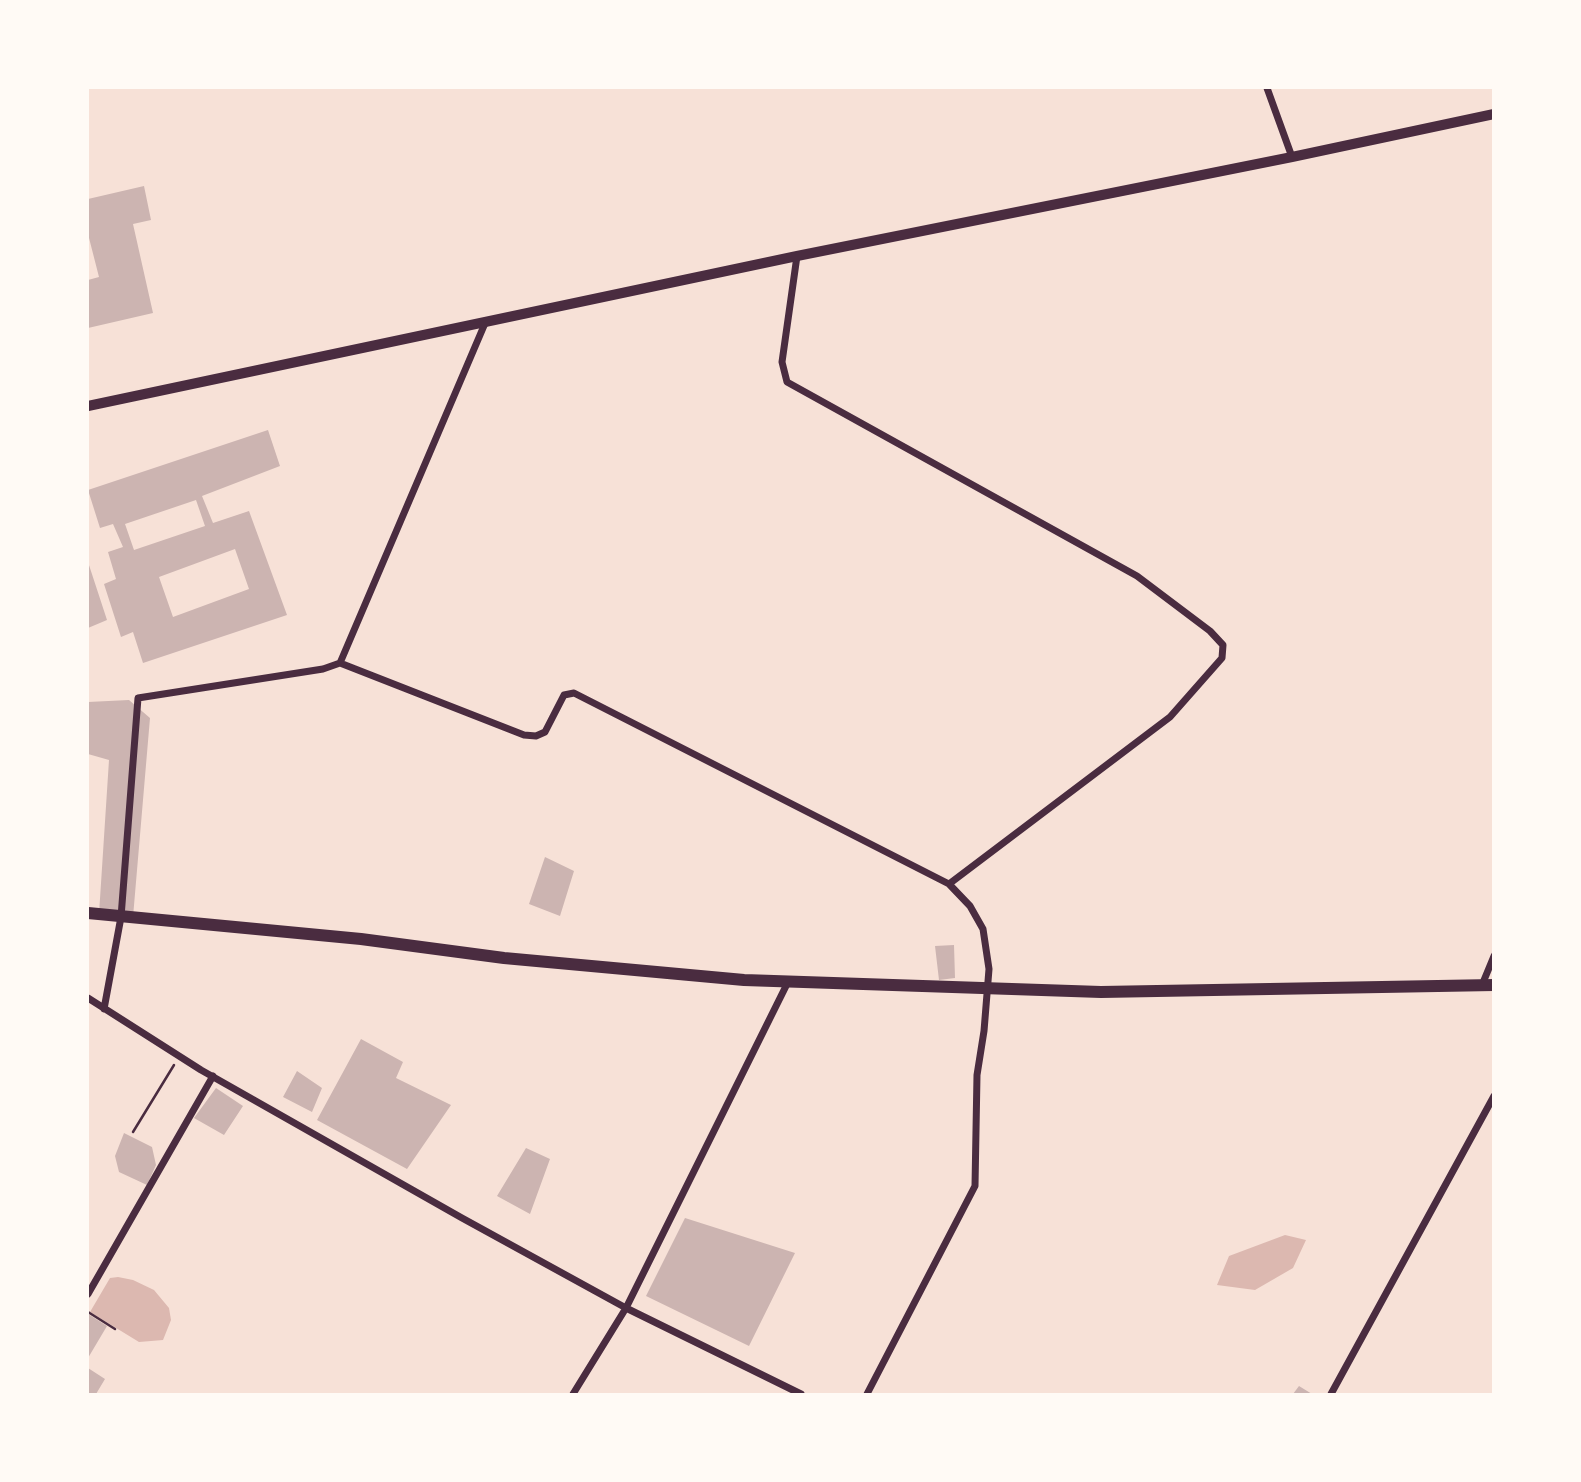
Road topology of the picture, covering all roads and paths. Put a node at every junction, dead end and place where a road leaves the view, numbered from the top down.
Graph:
1 (1267, 88) edge
2 (1493, 114) edge
3 (1292, 157) junction
4 (797, 256) junction
5 (486, 321) junction
6 (88, 406) edge
7 (340, 663) junction
8 (949, 884) junction
9 (88, 913) edge
10 (121, 917) junction
11 (1493, 956) edge
12 (788, 982) junction
13 (1488, 985) edge
14 (988, 989) junction
15 (88, 998) edge
16 (104, 1009) junction
17 (180, 1056) junction
18 (213, 1076) junction
19 (1493, 1096) edge
20 (133, 1132) dead end
21 (88, 1294) edge
22 (626, 1308) junction
23 (88, 1312) edge
24 (115, 1329) dead end
25 (573, 1395) edge
26 (802, 1395) edge
27 (867, 1395) edge
28 (1331, 1395) edge

1 - 3 street
2 - 3 street
3 - 4 street
4 - 5 street
4 - 8 street
5 - 6 street
5 - 7 street
7 - 8 street
7 - 10 street
8 - 14 street
9 - 10 main road
10 - 12 main road
10 - 16 street
11 - 13 street
12 - 14 main road
12 - 22 street
13 - 14 main road
14 - 27 street
15 - 16 street
16 - 17 street
17 - 18 street
17 - 20 path
18 - 21 street
18 - 22 street
19 - 28 street
22 - 25 street
22 - 26 street
23 - 24 path

